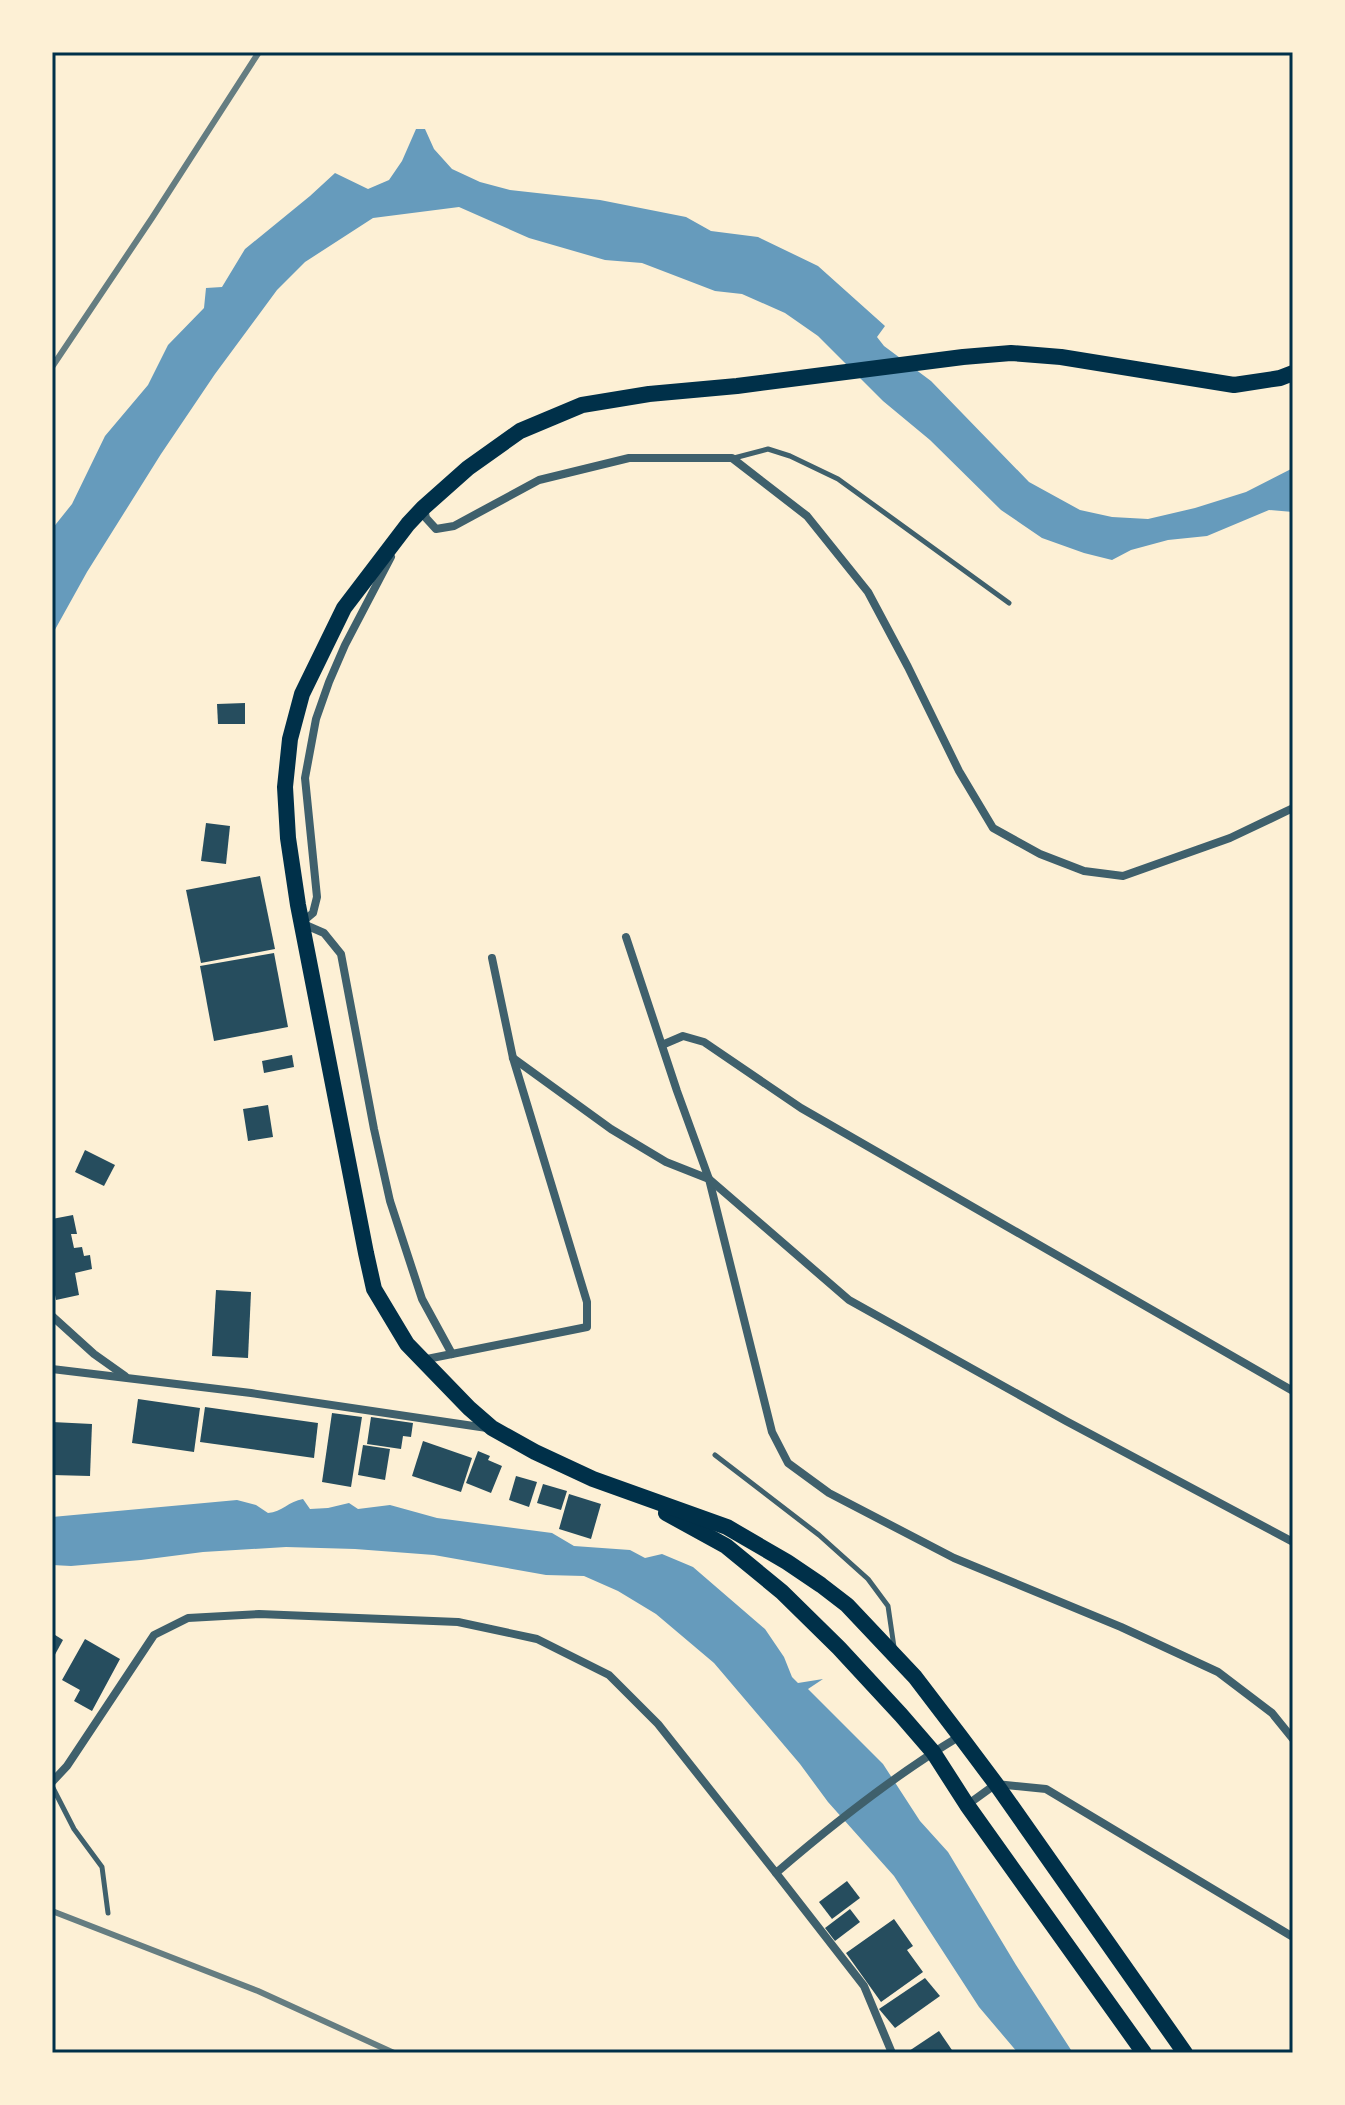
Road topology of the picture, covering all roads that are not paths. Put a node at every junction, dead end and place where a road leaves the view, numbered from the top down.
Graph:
1 (1293, 373) edge
2 (732, 458) junction
3 (423, 508) junction
4 (408, 524) junction
5 (1009, 603) dead end
6 (1293, 808) edge
7 (309, 820) junction
8 (287, 821) junction
9 (301, 923) junction
10 (626, 937) dead end
11 (492, 958) dead end
12 (662, 1045) junction
13 (513, 1058) junction
14 (709, 1179) junction
15 (52, 1316) edge
16 (452, 1354) junction
17 (421, 1360) junction
18 (52, 1369) edge
19 (129, 1378) junction
20 (1293, 1391) edge
21 (492, 1428) junction
22 (715, 1455) dead end
23 (623, 1489) junction
24 (1293, 1542) edge
25 (895, 1656) junction
26 (960, 1736) junction
27 (1293, 1739) edge
28 (933, 1752) junction
29 (52, 1784) edge
30 (996, 1784) junction
31 (967, 1805) junction
32 (776, 1873) junction
33 (108, 1913) dead end
34 (1293, 1937) edge
35 (892, 2053) edge
36 (1144, 2053) edge
37 (1185, 2053) edge

1 - 3 highway
2 - 3 street
2 - 5 lane
2 - 6 street
3 - 4 highway
4 - 7 street
4 - 8 highway
7 - 8 street
7 - 9 street
8 - 9 highway
9 - 16 street
9 - 17 highway
10 - 12 street
11 - 13 street
12 - 14 street
12 - 20 street
13 - 14 street
13 - 16 street
14 - 24 street
14 - 27 street
15 - 19 street
16 - 17 street
17 - 21 highway
18 - 19 street
19 - 21 street
21 - 23 highway
22 - 25 lane
23 - 25 highway
23 - 28 highway
25 - 26 highway
26 - 28 street
26 - 30 highway
28 - 31 highway
28 - 32 street
29 - 32 street
29 - 33 lane
30 - 31 street
30 - 34 street
30 - 37 highway
31 - 36 highway
32 - 35 street

